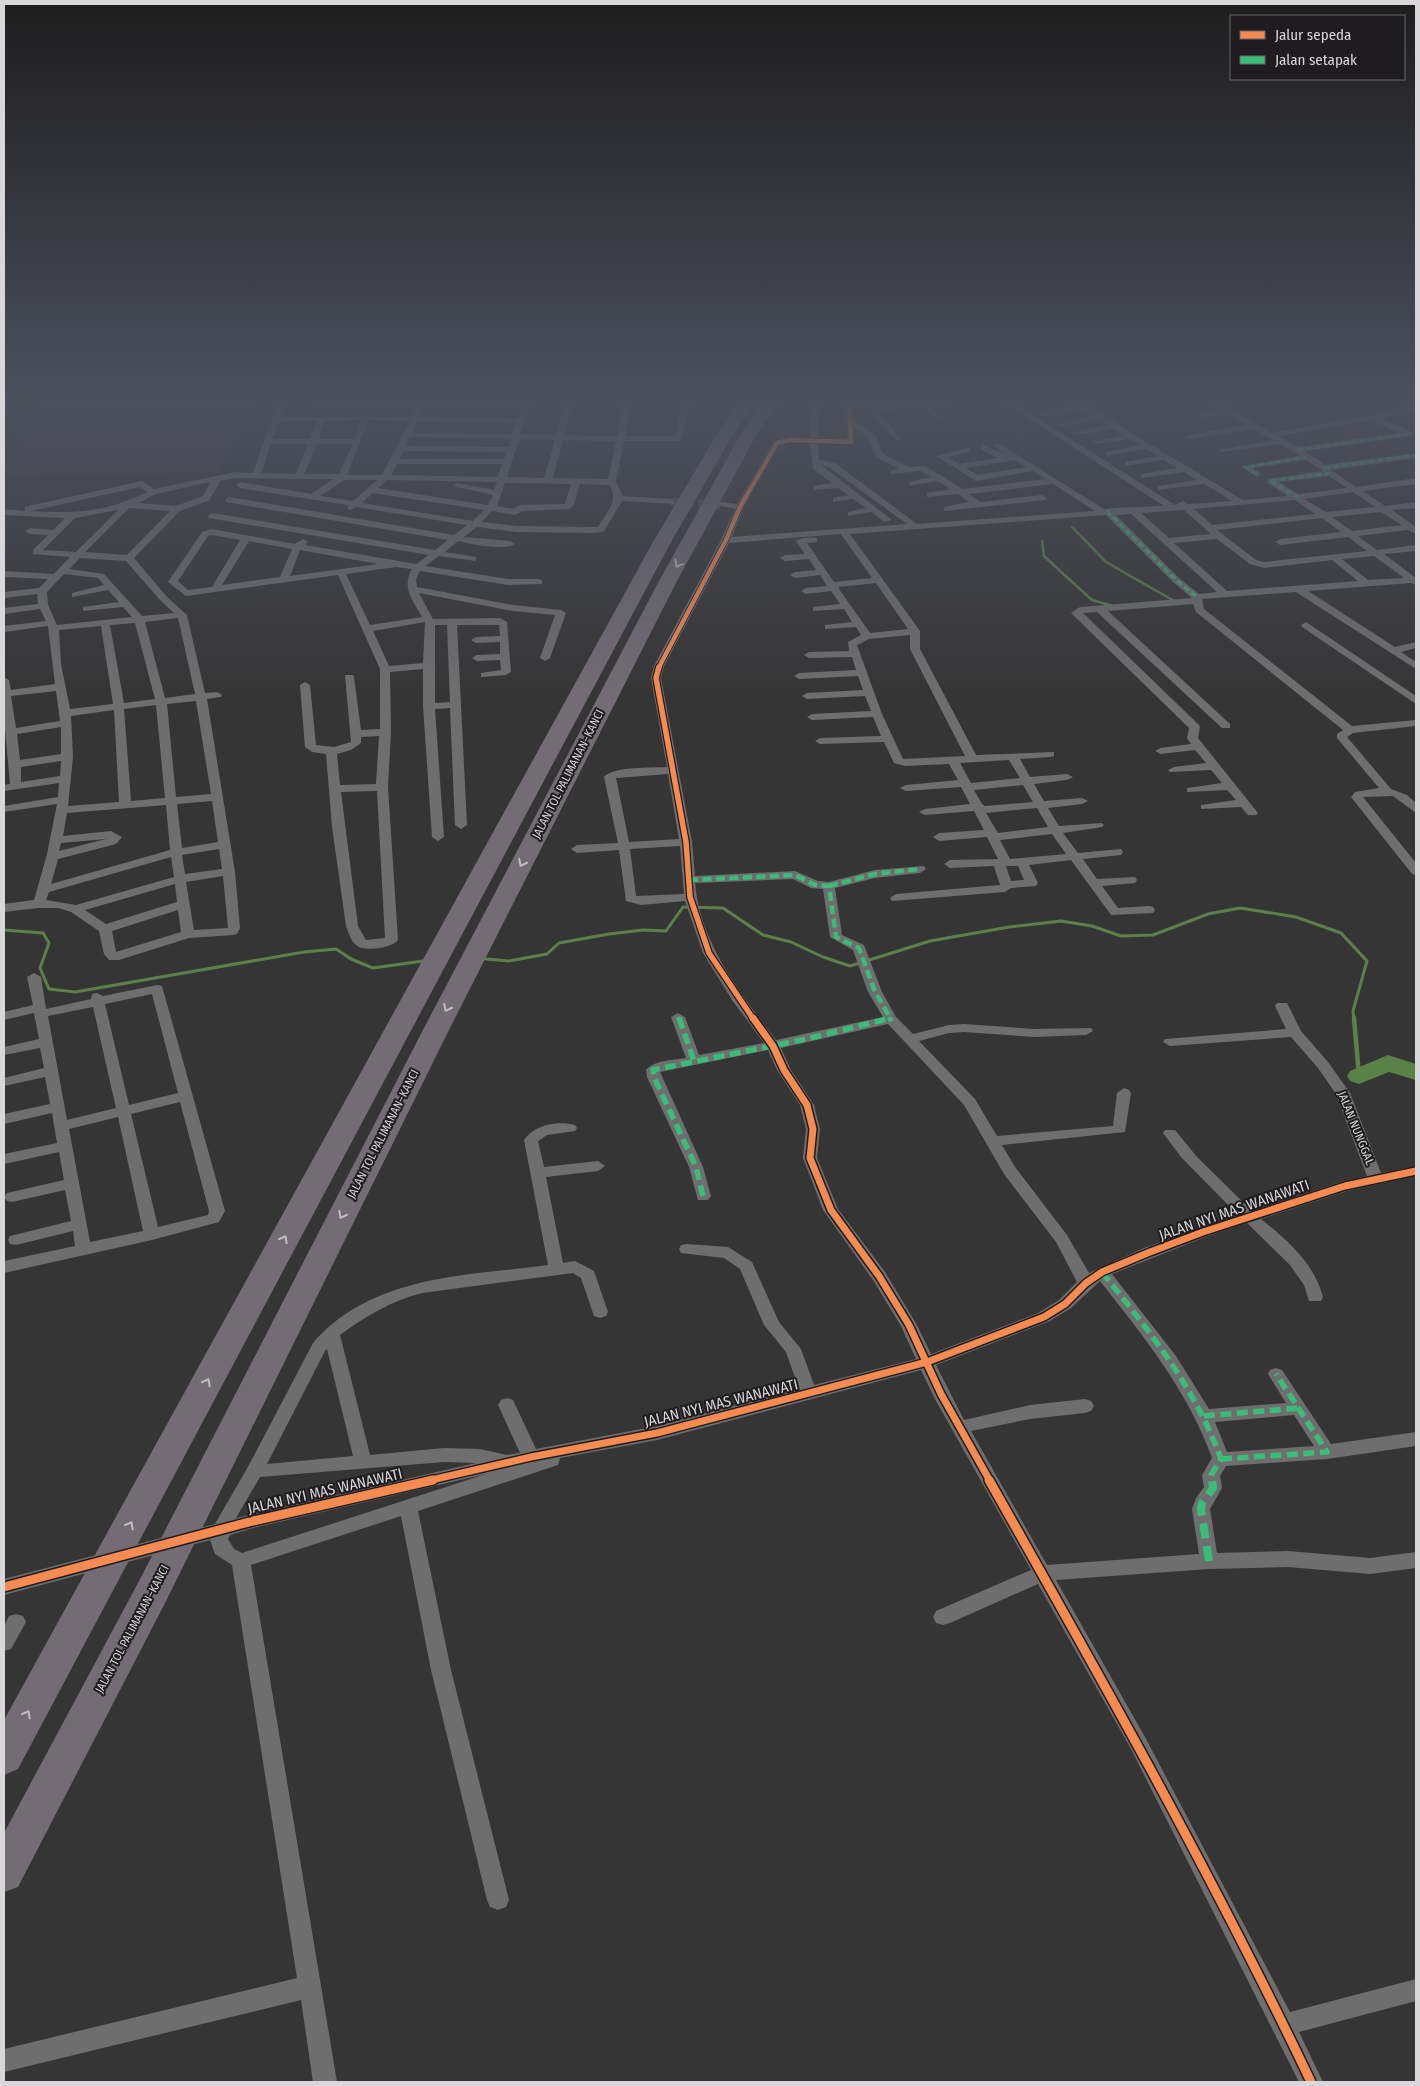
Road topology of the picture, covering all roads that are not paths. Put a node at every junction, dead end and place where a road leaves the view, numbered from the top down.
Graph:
1 (73, 498) edge
2 (140, 498) edge
3 (206, 498) edge
4 (328, 498) edge
5 (361, 498) edge
6 (428, 498) edge
7 (496, 498) edge
8 (571, 498) edge
9 (619, 498) edge
10 (624, 498) edge
11 (688, 498) edge
12 (713, 498) edge
13 (744, 498) edge
14 (848, 498) edge
15 (859, 498) edge
16 (878, 498) edge
17 (967, 498) edge
18 (1005, 498) edge
19 (1039, 498) edge
20 (1042, 498) edge
21 (1082, 498) edge
22 (1159, 498) edge
23 (1205, 498) edge
24 (1235, 498) edge
25 (1294, 498) edge
26 (1299, 498) edge
27 (1368, 498) edge
28 (229, 500) dead end
29 (836, 500) dead end
30 (671, 502) tunnel mouth
31 (1009, 502) junction
32 (1240, 502) junction
33 (355, 503) junction
34 (974, 504) junction
35 (127, 505) junction
36 (721, 505) tunnel mouth
37 (1416, 505) edge
38 (740, 506) junction
39 (962, 506) junction
40 (1185, 506) junction
41 (1172, 507) junction
42 (491, 508) junction
43 (1382, 508) junction
44 (177, 509) junction
45 (873, 509) junction
46 (947, 509) dead end
47 (1131, 509) junction
48 (1101, 510) junction
49 (8, 512) edge
50 (1062, 513) junction
51 (851, 514) dead end
52 (72, 516) junction
53 (212, 516) dead end
54 (1325, 516) junction
55 (335, 518) junction
56 (888, 520) dead end
57 (980, 520) junction
58 (475, 524) junction
59 (916, 527) junction
60 (517, 528) junction
61 (1210, 528) junction
62 (1414, 529) edge
63 (30, 531) dead end
64 (55, 533) junction
65 (315, 533) junction
66 (846, 534) junction
67 (1350, 534) junction
68 (1219, 536) junction
69 (246, 538) junction
70 (456, 538) junction
71 (726, 540) junction
72 (801, 541) junction
73 (1169, 541) junction
74 (1280, 542) dead end
75 (774, 543) dead end
76 (296, 547) junction
77 (1416, 548) edge
78 (438, 553) junction
79 (1377, 553) junction
80 (78, 556) junction
81 (812, 556) junction
82 (129, 558) junction
83 (785, 558) dead end
84 (1335, 558) junction
85 (474, 560) dead end
86 (395, 564) junction
87 (417, 568) junction
88 (1416, 569) edge
89 (1402, 571) junction
90 (342, 572) junction
91 (823, 572) junction
92 (4, 574) edge
93 (61, 574) junction
94 (794, 575) dead end
95 (284, 580) junction
96 (1415, 581) edge
97 (539, 582) dead end
98 (882, 583) junction
99 (1368, 585) junction
100 (110, 587) junction
101 (469, 588) junction
102 (835, 588) junction
103 (215, 589) junction
104 (412, 589) junction
105 (1299, 589) junction
106 (42, 591) junction
107 (806, 592) dead end
108 (1226, 594) junction
109 (4, 595) edge
110 (75, 595) dead end
111 (1196, 599) junction
112 (125, 604) junction
113 (44, 606) junction
114 (847, 606) junction
115 (86, 608) dead end
116 (518, 608) junction
117 (1100, 609) junction
118 (816, 610) dead end
119 (4, 611) edge
120 (182, 615) junction
121 (139, 619) junction
122 (429, 621) junction
123 (500, 621) junction
124 (452, 622) junction
125 (105, 623) junction
126 (859, 624) junction
127 (1306, 624) dead end
128 (52, 626) junction
129 (829, 627) dead end
130 (4, 629) edge
131 (367, 629) junction
132 (915, 631) junction
133 (867, 636) junction
134 (505, 639) junction
135 (476, 640) dead end
136 (1416, 645) edge
137 (1393, 651) junction
138 (854, 654) junction
139 (808, 656) dead end
140 (506, 657) junction
141 (477, 658) dead end
142 (545, 658) dead end
143 (428, 666) junction
144 (1416, 666) edge
145 (385, 669) junction
146 (862, 673) junction
147 (485, 675) dead end
148 (799, 676) dead end
149 (349, 677) dead end
150 (4, 680) edge
151 (304, 685) dead end
152 (59, 687) junction
153 (869, 693) junction
154 (4, 694) edge
155 (217, 695) dead end
156 (807, 696) dead end
157 (201, 697) junction
158 (1416, 701) edge
159 (161, 702) junction
160 (454, 705) junction
161 (428, 706) junction
162 (119, 707) junction
163 (877, 714) junction
164 (812, 717) dead end
165 (65, 718) junction
166 (1416, 723) edge
167 (1226, 726) dead end
168 (1350, 730) junction
169 (11, 732) junction
170 (386, 732) junction
171 (356, 734) junction
172 (887, 739) junction
173 (820, 741) dead end
174 (1198, 746) junction
175 (331, 750) junction
176 (1161, 751) dead end
177 (1050, 754) dead end
178 (67, 757) junction
179 (1013, 757) junction
180 (972, 759) junction
181 (953, 760) junction
182 (16, 764) junction
183 (1214, 766) junction
184 (672, 770) junction
185 (1174, 770) dead end
186 (1067, 777) dead end
187 (65, 778) junction
188 (1027, 781) junction
189 (965, 785) junction
190 (16, 786) junction
191 (1230, 786) junction
192 (382, 787) junction
193 (4, 788) edge
194 (906, 788) dead end
195 (334, 789) junction
196 (1190, 790) dead end
197 (1387, 791) junction
198 (217, 797) junction
199 (460, 799) junction
200 (172, 801) junction
201 (437, 801) junction
202 (1082, 801) dead end
203 (1244, 804) junction
204 (63, 805) junction
205 (125, 805) junction
206 (1041, 805) junction
207 (1205, 807) dead end
208 (4, 809) edge
209 (980, 809) junction
210 (1416, 810) edge
211 (925, 812) dead end
212 (1252, 813) dead end
213 (461, 825) dead end
214 (1098, 825) dead end
215 (1055, 830) junction
216 (993, 835) junction
217 (438, 837) dead end
218 (939, 837) dead end
219 (56, 840) junction
220 (686, 842) junction
221 (224, 845) junction
222 (624, 845) junction
223 (577, 849) dead end
224 (176, 852) junction
225 (1117, 852) dead end
226 (1075, 856) junction
227 (51, 857) junction
228 (1003, 862) junction
229 (1022, 862) junction
230 (950, 864) dead end
231 (920, 869) dead end
232 (1416, 871) edge
233 (229, 872) junction
234 (179, 878) junction
235 (689, 880) junction
236 (1131, 880) dead end
237 (1095, 883) junction
238 (1006, 884) junction
239 (829, 886) junction
240 (44, 890) junction
241 (896, 898) dead end
242 (692, 903) junction
243 (39, 904) junction
244 (183, 904) junction
245 (4, 908) edge
246 (75, 910) junction
247 (1149, 910) dead end
248 (105, 929) junction
249 (188, 934) junction
250 (34, 977) dead end
251 (97, 999) junction
252 (1282, 1006) dead end
253 (40, 1011) junction
254 (4, 1016) edge
255 (678, 1017) dead end
256 (891, 1019) junction
257 (1086, 1031) dead end
258 (1295, 1033) junction
259 (910, 1039) junction
260 (46, 1042) junction
261 (1170, 1042) dead end
262 (773, 1046) junction
263 (4, 1051) edge
264 (694, 1060) junction
265 (51, 1071) junction
266 (4, 1082) edge
267 (1124, 1093) dead end
268 (186, 1096) junction
269 (58, 1107) junction
270 (123, 1111) junction
271 (4, 1120) edge
272 (61, 1126) junction
273 (570, 1128) dead end
274 (1170, 1133) dead end
275 (991, 1141) junction
276 (65, 1146) junction
277 (6, 1160) dead end
278 (598, 1166) dead end
279 (538, 1172) junction
280 (1415, 1174) edge
281 (1376, 1179) junction
282 (72, 1183) junction
283 (704, 1196) dead end
284 (12, 1197) dead end
285 (1251, 1216) junction
286 (80, 1224) junction
287 (152, 1235) junction
288 (16, 1240) dead end
289 (84, 1250) junction
290 (687, 1250) dead end
291 (4, 1267) edge
292 (556, 1268) junction
293 (1102, 1272) junction
294 (1086, 1283) junction
295 (1315, 1297) dead end
296 (600, 1312) dead end
297 (331, 1333) junction
298 (927, 1362) junction
299 (1276, 1374) dead end
300 (809, 1394) junction
301 (507, 1405) dead end
302 (1084, 1406) dead end
303 (1299, 1408) junction
304 (1204, 1416) junction
305 (961, 1427) junction
306 (1416, 1439) edge
307 (582, 1449) junction
308 (1326, 1452) junction
309 (531, 1457) junction
310 (1222, 1459) junction
311 (363, 1462) junction
312 (509, 1462) junction
313 (255, 1470) junction
314 (408, 1507) junction
315 (1416, 1560) edge
316 (241, 1561) junction
317 (1209, 1561) junction
318 (1043, 1573) junction
319 (10, 1585) edge
320 (943, 1617) dead end
321 (16, 1622) dead end
322 (4, 1643) edge
323 (4, 1756) edge
324 (4, 1873) edge
325 (498, 1900) dead end
326 (308, 1987) junction
327 (1416, 1990) edge
328 (1284, 2025) junction
329 (4, 2061) edge
330 (325, 2082) edge
331 (1311, 2082) edge

1 - 49 street
2 - 35 street
3 - 44 street
4 - 33 street
5 - 33 street
6 - 42 street
7 - 42 street
8 - 42 street
9 - 60 street
10 - 30 street
323 -> 11 highway, JALAN TOL PALIMANAN–KANCI
12 -> 324 highway, JALAN TOL PALIMANAN–KANCI
13 - 38 street
14 - 29 street
15 - 45 street
16 - 59 street
17 - 34 street
18 - 31 street
19 - 31 street
20 - 50 street
21 - 48 street
22 - 41 street
23 - 40 street
24 - 32 street
25 - 32 street
26 - 54 street
27 - 43 street
28 - 55 street
31 - 34 street
32 - 40 street
33 - 55 street
33 - 58 street
34 - 39 street
35 - 44 street
35 - 52 street
35 - 80 street
36 - 38 street
37 - 43 street
38 - 71 street
39 - 46 street
39 - 57 street
40 - 41 street
40 - 61 street
41 - 47 street
42 - 58 street
43 - 54 street
43 - 62 street
44 - 82 street
45 - 51 street
45 - 56 street
47 - 48 street
47 - 73 street
48 - 50 street
48 - 111 street
49 - 52 street
50 - 57 street
52 - 64 street
53 - 65 street
54 - 61 street
54 - 67 street
55 - 65 street
55 - 70 street
57 - 59 street
58 - 60 street
58 - 70 street
59 - 66 street
60 - 70 street
61 - 68 street
62 - 67 street
63 - 64 street
64 - 80 street
65 - 76 street
65 - 78 street
66 - 71 street
66 - 72 street
66 - 98 street
67 - 74 street
67 - 79 street
68 - 73 street
68 - 84 street
69 - 76 street
69 - 103 street
69 - 103 street
70 - 78 street
71 - 184 street
72 - 75 street
72 - 81 street
73 - 108 street
76 - 86 street
76 - 95 street
77 - 79 street
78 - 85 street
78 - 87 street
79 - 84 street
79 - 89 street
80 - 82 street
80 - 93 street
81 - 83 street
81 - 91 street
82 - 120 street
84 - 99 street
86 - 87 street
86 - 90 street
87 - 101 street
87 - 104 street
88 - 89 street
89 - 96 street
90 - 95 street
90 - 131 street
91 - 94 street
91 - 102 street
92 - 93 street
93 - 100 street
93 - 106 street
95 - 103 street
96 - 99 street
97 - 101 street
98 - 102 street
98 - 132 street
99 - 105 street
100 - 110 street
100 - 112 street
101 - 104 street
101 - 116 street
102 - 107 street
102 - 114 street
104 - 122 street
105 - 108 street
105 - 137 street
106 - 109 street
106 - 113 street
108 - 111 street
111 - 117 street
111 - 168 street
112 - 115 street
112 - 121 street
113 - 119 street
113 - 128 street
114 - 118 street
114 - 126 street
116 - 123 street
116 - 142 street
117 - 167 street
117 - 174 street
120 - 121 street
120 - 157 street
121 - 125 street
121 - 159 street
122 - 124 street
122 - 131 street
122 - 143 street
123 - 124 street
123 - 134 street
124 - 160 street
125 - 128 street
125 - 162 street
126 - 129 street
126 - 133 street
127 - 158 street
128 - 130 street
128 - 152 street
131 - 145 street
132 - 133 street
132 - 180 street
133 - 138 street
134 - 135 street
134 - 140 street
136 - 137 street
137 - 144 street
138 - 139 street
138 - 146 street
140 - 141 street
140 - 147 street
143 - 145 street
143 - 161 street
145 - 170 street
146 - 148 street
146 - 153 street
149 - 171 street
150 - 154 street
151 - 175 street
152 - 154 street
152 - 165 street
153 - 156 street
153 - 163 street
154 - 169 street
155 - 157 street
157 - 159 street
157 - 198 street
159 - 162 street
159 - 200 street
160 - 161 street
160 - 199 street
161 - 201 street
162 - 165 street
162 - 205 street
163 - 164 street
163 - 172 street
165 - 169 street
165 - 178 street
166 - 168 street
168 - 197 street
169 - 182 street
170 - 171 street
170 - 192 street
171 - 175 street
172 - 173 street
172 - 181 street
174 - 176 street
174 - 183 street
175 - 195 street
177 - 179 street
178 - 182 street
178 - 187 street
179 - 180 street
179 - 188 street
180 - 181 street
181 - 189 street
182 - 190 street
183 - 185 street
183 - 191 street
184 - 220 street
184 - 222 street
186 - 188 street
187 - 190 street
187 - 204 street
188 - 189 street
188 - 206 street
189 - 194 street
189 - 209 street
190 - 193 street
191 - 196 street
191 - 203 street
192 - 195 street
192 - 195 street
197 - 210 street
197 - 232 street
198 - 200 street
198 - 221 street
199 - 201 street
199 - 213 street
200 - 205 street
200 - 224 street
201 - 217 street
202 - 206 street
203 - 207 street
203 - 212 street
204 - 205 street
204 - 208 street
204 - 219 street
206 - 209 street
206 - 215 street
209 - 211 street
209 - 216 street
214 - 215 street
215 - 216 street
215 - 226 street
216 - 218 street
216 - 228 street
219 - 227 street
219 - 227 street
220 - 222 street
220 - 235 street
221 - 224 street
221 - 233 street
222 - 223 street
222 - 242 street
224 - 234 street
224 - 240 street
225 - 226 street
226 - 229 street
226 - 237 street
227 - 240 street
228 - 229 street
228 - 230 street
228 - 238 street
229 - 238 street
231 - 239 street
233 - 234 street
233 - 249 street
234 - 244 street
234 - 246 street
235 - 239 street
235 - 242 street
236 - 237 street
237 - 247 street
238 - 241 street
239 - 256 street
240 - 243 street
242 - 262 street
243 - 245 street
243 - 246 street
244 - 248 street
244 - 249 street
246 - 248 street
248 - 249 street
250 - 253 street
251 - 253 street
251 - 268 street
251 - 270 street
252 - 258 street, JALAN NUNGGAL
253 - 254 street
253 - 260 street
255 - 264 street
256 - 259 street
256 - 262 street
257 - 259 street
258 - 261 street
258 - 281 street, JALAN NUNGGAL
259 - 275 street
260 - 263 street
260 - 265 street
262 - 264 street
262 - 298 street
264 - 283 street
265 - 266 street
265 - 269 street
267 - 275 street
268 - 270 street
268 - 287 street
269 - 271 street
269 - 272 street
270 - 272 street
270 - 287 street
272 - 276 street
273 - 279 street
274 - 285 street
275 - 294 street
276 - 277 street
276 - 282 street
278 - 279 street
279 - 292 street
280 - 281 street, JALAN NYI MAS WANAWATI
281 - 285 street, JALAN NYI MAS WANAWATI
282 - 284 street
282 - 286 street
285 - 293 street, JALAN NYI MAS WANAWATI
285 - 295 street
286 - 288 street
286 - 289 street
287 - 289 street
289 - 291 street
290 - 300 street
292 - 296 street
292 - 297 street
293 - 294 street, JALAN NYI MAS WANAWATI
293 - 304 street
294 - 298 street, JALAN NYI MAS WANAWATI
297 - 311 street
297 - 313 street
298 - 300 street, JALAN NYI MAS WANAWATI
298 - 305 street
299 - 303 street
300 - 307 street, JALAN NYI MAS WANAWATI
301 - 309 street
302 - 305 street
303 - 304 street
303 - 308 street
304 - 310 street
305 - 318 street
306 - 308 street
307 - 309 street, JALAN NYI MAS WANAWATI
307 - 314 street
308 - 310 street
309 - 312 street, JALAN NYI MAS WANAWATI
310 - 317 street
311 - 312 street
311 - 313 street
312 - 319 street, JALAN NYI MAS WANAWATI
313 - 316 street
314 - 316 street
314 - 325 street
315 - 317 street
316 - 326 street
317 - 318 street
318 - 320 street
318 - 328 street
321 - 322 street
326 - 329 street
326 - 330 street
327 - 328 street
328 - 331 street

